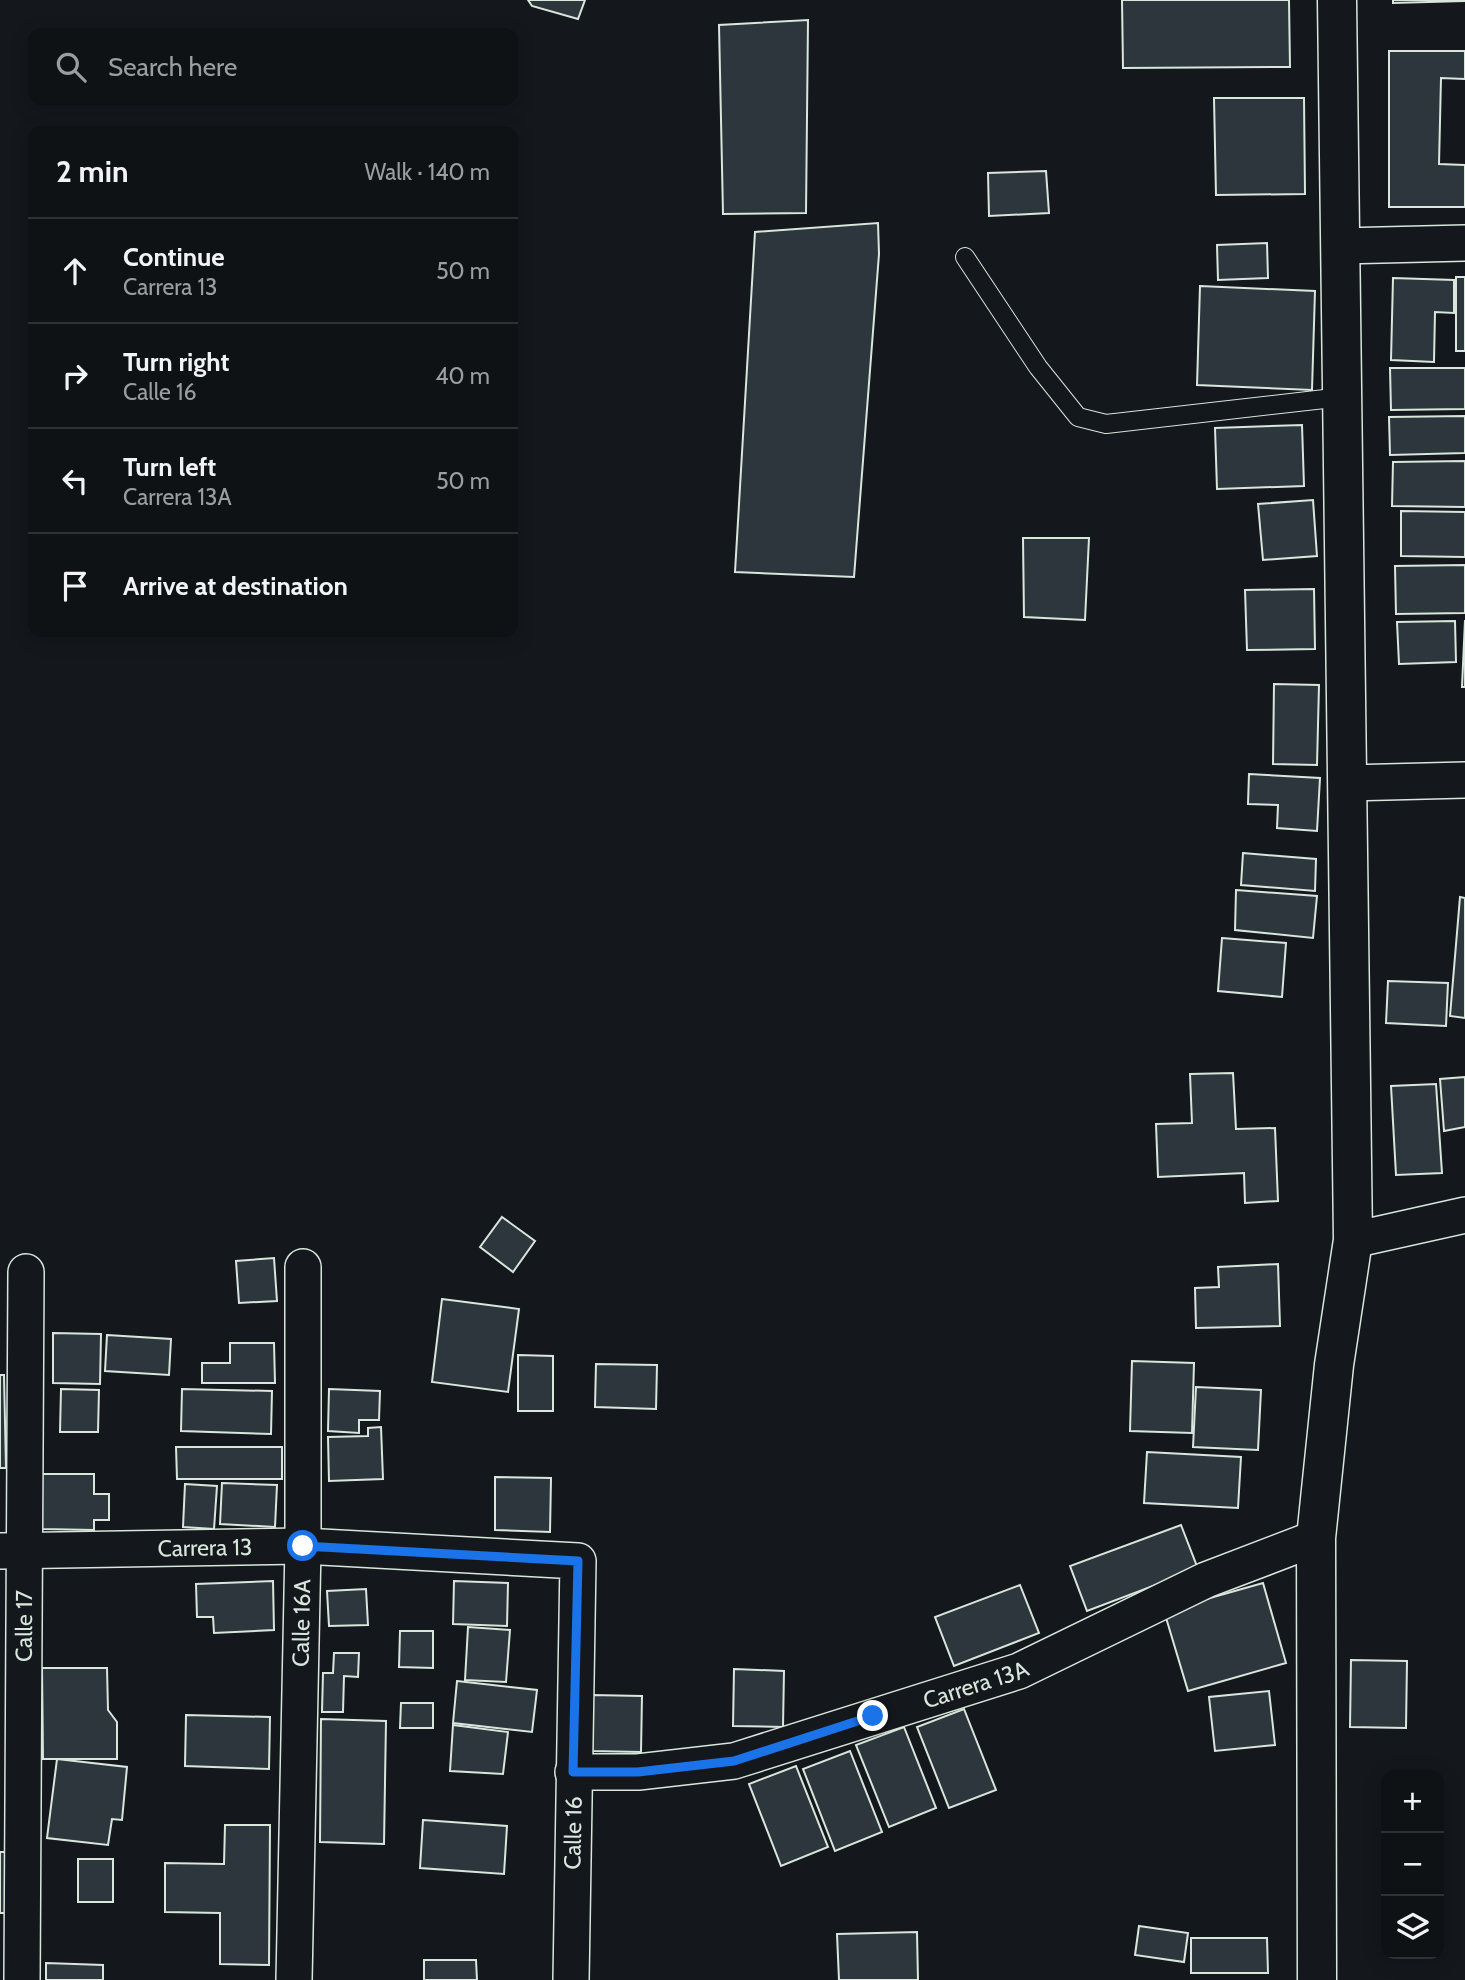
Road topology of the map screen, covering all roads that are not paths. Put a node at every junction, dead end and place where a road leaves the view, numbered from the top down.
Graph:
1 (1337, 0) edge
2 (1465, 243) edge
3 (1340, 246) junction
4 (965, 257) dead end
5 (1342, 397) junction
6 (1465, 780) edge
7 (1347, 783) junction
8 (1465, 1215) edge
9 (1353, 1240) junction
10 (303, 1267) dead end
11 (26, 1272) dead end
12 (1315, 1538) junction
13 (303, 1546) junction
14 (12, 1551) edge
15 (578, 1561) joint
16 (573, 1772) junction
17 (22, 1980) edge
18 (294, 1980) edge
19 (571, 1980) edge
20 (1317, 1980) edge

1 - 3 main road
2 - 3 street
3 - 5 main road
4 - 5 lane
5 - 7 main road
6 - 7 street
7 - 9 main road
8 - 9 street
9 - 12 main road
10 - 13 street, Calle 16A
11 - 14 street, Calle 17
12 - 16 street, Carrera 13A
12 - 20 main road
13 - 14 street, Carrera 13
13 - 15 street, Carrera 13
13 - 18 street, Calle 16A
14 - 17 street, Calle 17
15 - 16 street, Calle 16
16 - 19 street, Calle 16

